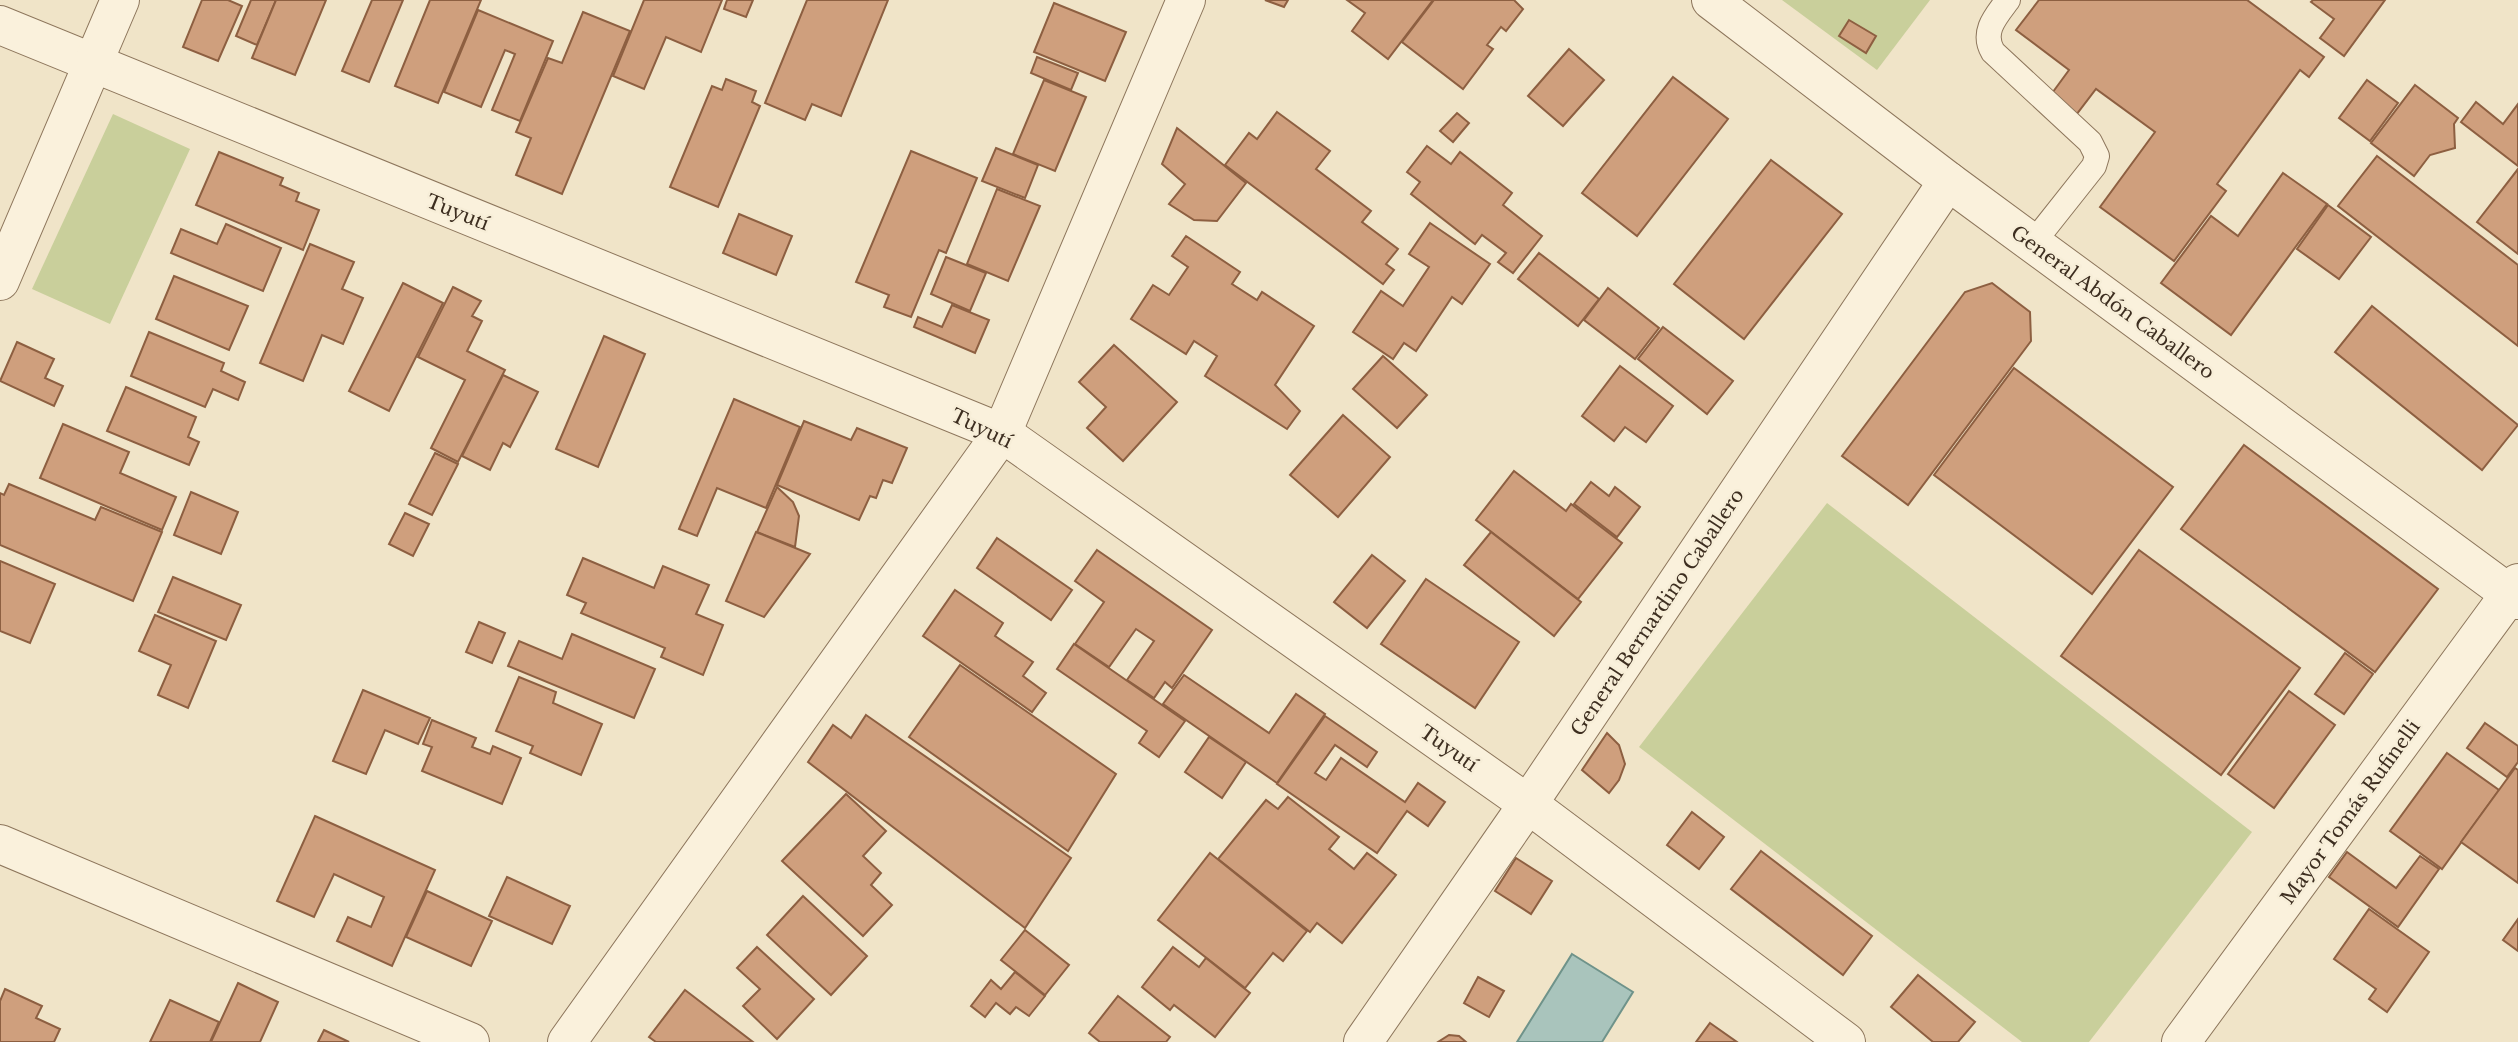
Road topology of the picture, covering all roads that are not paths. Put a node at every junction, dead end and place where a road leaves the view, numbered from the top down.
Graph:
1 (120, 0) edge
2 (1186, 0) edge
3 (1711, 0) edge
4 (2008, 0) edge
5 (0, 25) edge
6 (93, 63) junction
7 (1948, 181) junction
8 (2033, 243) junction
9 (0, 282) edge
10 (1002, 433) junction
11 (2515, 592) edge
12 (1528, 804) junction
13 (0, 844) edge
14 (470, 1042) edge
15 (567, 1042) edge
16 (1363, 1042) edge
17 (1846, 1042) edge
18 (2181, 1042) edge

1 - 6 street
2 - 10 street
3 - 7 street, General Abdón Caballero
4 - 8 lane
5 - 6 street, Tuyutí
6 - 9 street
6 - 10 street, Tuyutí
7 - 8 street, General Abdón Caballero
7 - 12 street, General Bernardino Caballero
8 - 11 street, General Abdón Caballero
10 - 12 street, Tuyutí
10 - 15 street
11 - 18 street, Mayor Tomás Rufinelli
12 - 16 street, General Bernardino Caballero
12 - 17 street, Tuyutí
13 - 14 street

